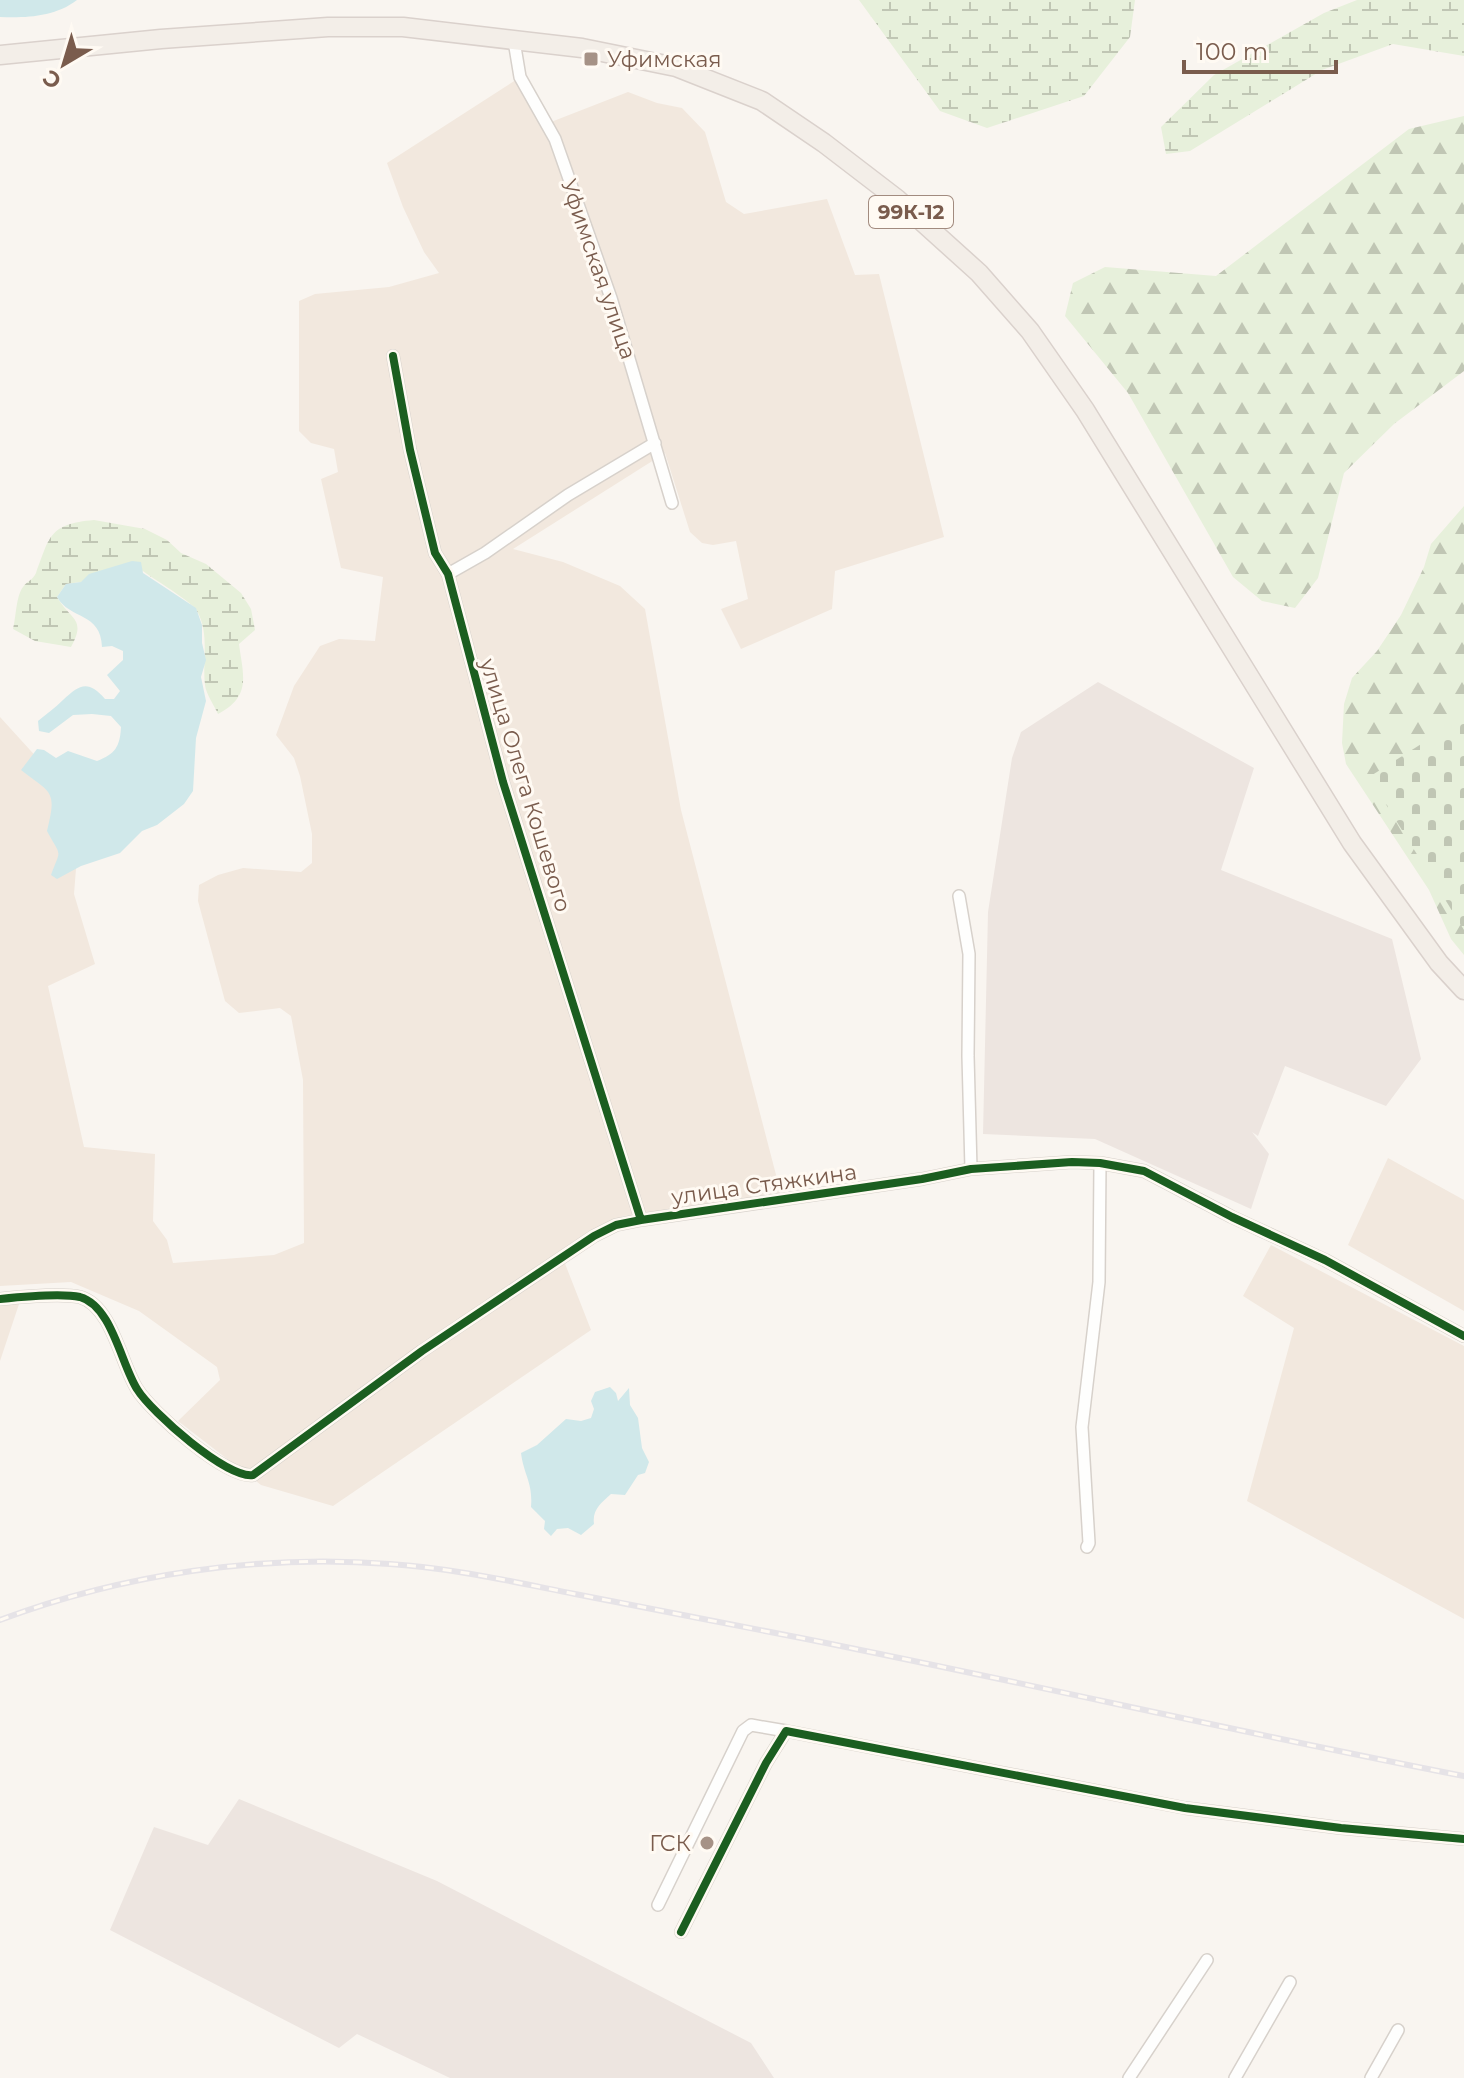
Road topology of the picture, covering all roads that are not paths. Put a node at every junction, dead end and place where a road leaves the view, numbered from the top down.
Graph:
1 (514, 41) junction
2 (0, 55) edge
3 (393, 356) dead end
4 (655, 443) junction
5 (672, 503) dead end
6 (448, 574) junction
7 (959, 896) dead end
8 (1464, 990) edge
9 (1100, 1163) junction
10 (971, 1169) junction
11 (641, 1220) junction
12 (0, 1299) edge
13 (1464, 1336) edge
14 (1087, 1547) dead end
15 (786, 1731) junction
16 (1464, 1839) edge
17 (658, 1905) dead end
18 (681, 1932) dead end
19 (1207, 1960) dead end
20 (1290, 1982) dead end
21 (1398, 2030) dead end
22 (1129, 2078) edge
23 (1235, 2078) edge
24 (1371, 2078) edge

1 - 2 main road, 99К-12
1 - 4 street, Уфимская улица
1 - 8 main road, 99К-12
3 - 6 street, улица Олега Кошевого
4 - 5 street, Уфимская улица
4 - 6 street
6 - 11 street, улица Олега Кошевого
7 - 10 street
9 - 10 street, улица Стяжкина
9 - 13 street, улица Стяжкина
9 - 14 street
10 - 11 street, улица Стяжкина
11 - 12 street, улица Стяжкина
15 - 16 street
15 - 17 street
15 - 18 street
19 - 22 street
20 - 23 street
21 - 24 street

